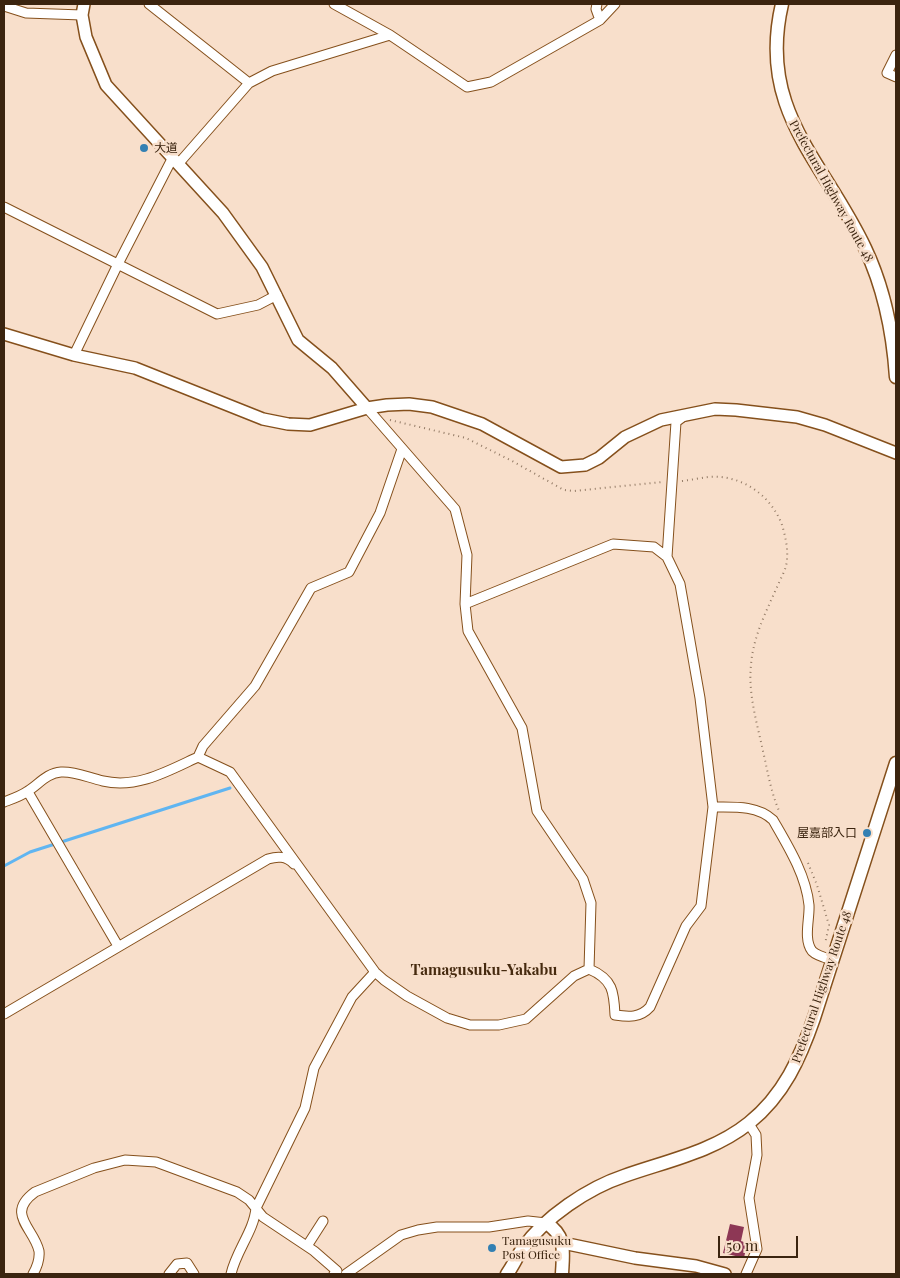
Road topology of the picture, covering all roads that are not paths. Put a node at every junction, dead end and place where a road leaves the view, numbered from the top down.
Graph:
1 (148, 4) edge
2 (334, 4) edge
3 (597, 4) edge
4 (615, 4) edge
5 (782, 4) edge
6 (4, 6) edge
7 (83, 9) edge
8 (600, 20) junction
9 (390, 35) junction
10 (896, 55) edge
11 (896, 77) edge
12 (249, 84) junction
13 (176, 160) junction
14 (4, 207) edge
15 (118, 264) junction
16 (277, 296) junction
17 (891, 305) edge
18 (4, 334) edge
19 (74, 355) junction
20 (896, 377) edge
21 (367, 408) junction
22 (684, 416) junction
23 (402, 449) junction
24 (896, 454) edge
25 (667, 557) junction
26 (465, 604) junction
27 (198, 757) junction
28 (896, 763) edge
29 (28, 792) junction
30 (4, 802) edge
31 (713, 807) junction
32 (303, 872) junction
33 (118, 946) junction
34 (833, 960) junction
35 (590, 969) junction
36 (375, 972) junction
37 (4, 1014) edge
38 (748, 1124) junction
39 (256, 1208) junction
40 (323, 1221) dead end
41 (546, 1223) junction
42 (563, 1243) junction
43 (307, 1246) junction
44 (33, 1274) edge
45 (170, 1274) edge
46 (194, 1274) edge
47 (231, 1274) edge
48 (334, 1274) edge
49 (346, 1274) edge
50 (508, 1274) edge
51 (562, 1274) edge
52 (725, 1274) edge
53 (746, 1274) edge

1 - 12 street
2 - 9 street
3 - 8 street
4 - 8 street
5 - 17 main road, Prefectural Highway Route 48
6 - 7 street
7 - 13 street
8 - 9 street
9 - 12 street
10 - 11 street
12 - 13 street
13 - 15 street
13 - 16 street
14 - 15 street
15 - 16 street
15 - 19 street
16 - 21 street
17 - 20 main road, Prefectural Highway Route 48
18 - 19 street
19 - 21 street
21 - 22 street
21 - 23 street
22 - 24 street
22 - 25 street
23 - 26 street
23 - 27 street
25 - 26 street
25 - 31 street
26 - 35 street
27 - 29 street
27 - 32 street
28 - 34 main road, Prefectural Highway Route 48
29 - 30 street
29 - 33 street
31 - 34 street
31 - 35 street
32 - 33 street
32 - 36 street
33 - 37 street
34 - 38 main road, Prefectural Highway Route 48
35 - 36 street
36 - 39 street
38 - 41 main road, Prefectural Highway Route 48
38 - 53 street
39 - 43 street
39 - 44 street
39 - 47 street
40 - 43 street
41 - 42 main road
41 - 49 street
41 - 50 main road, Prefectural Highway Route 48
42 - 51 main road
42 - 52 street
43 - 48 street
45 - 46 street

